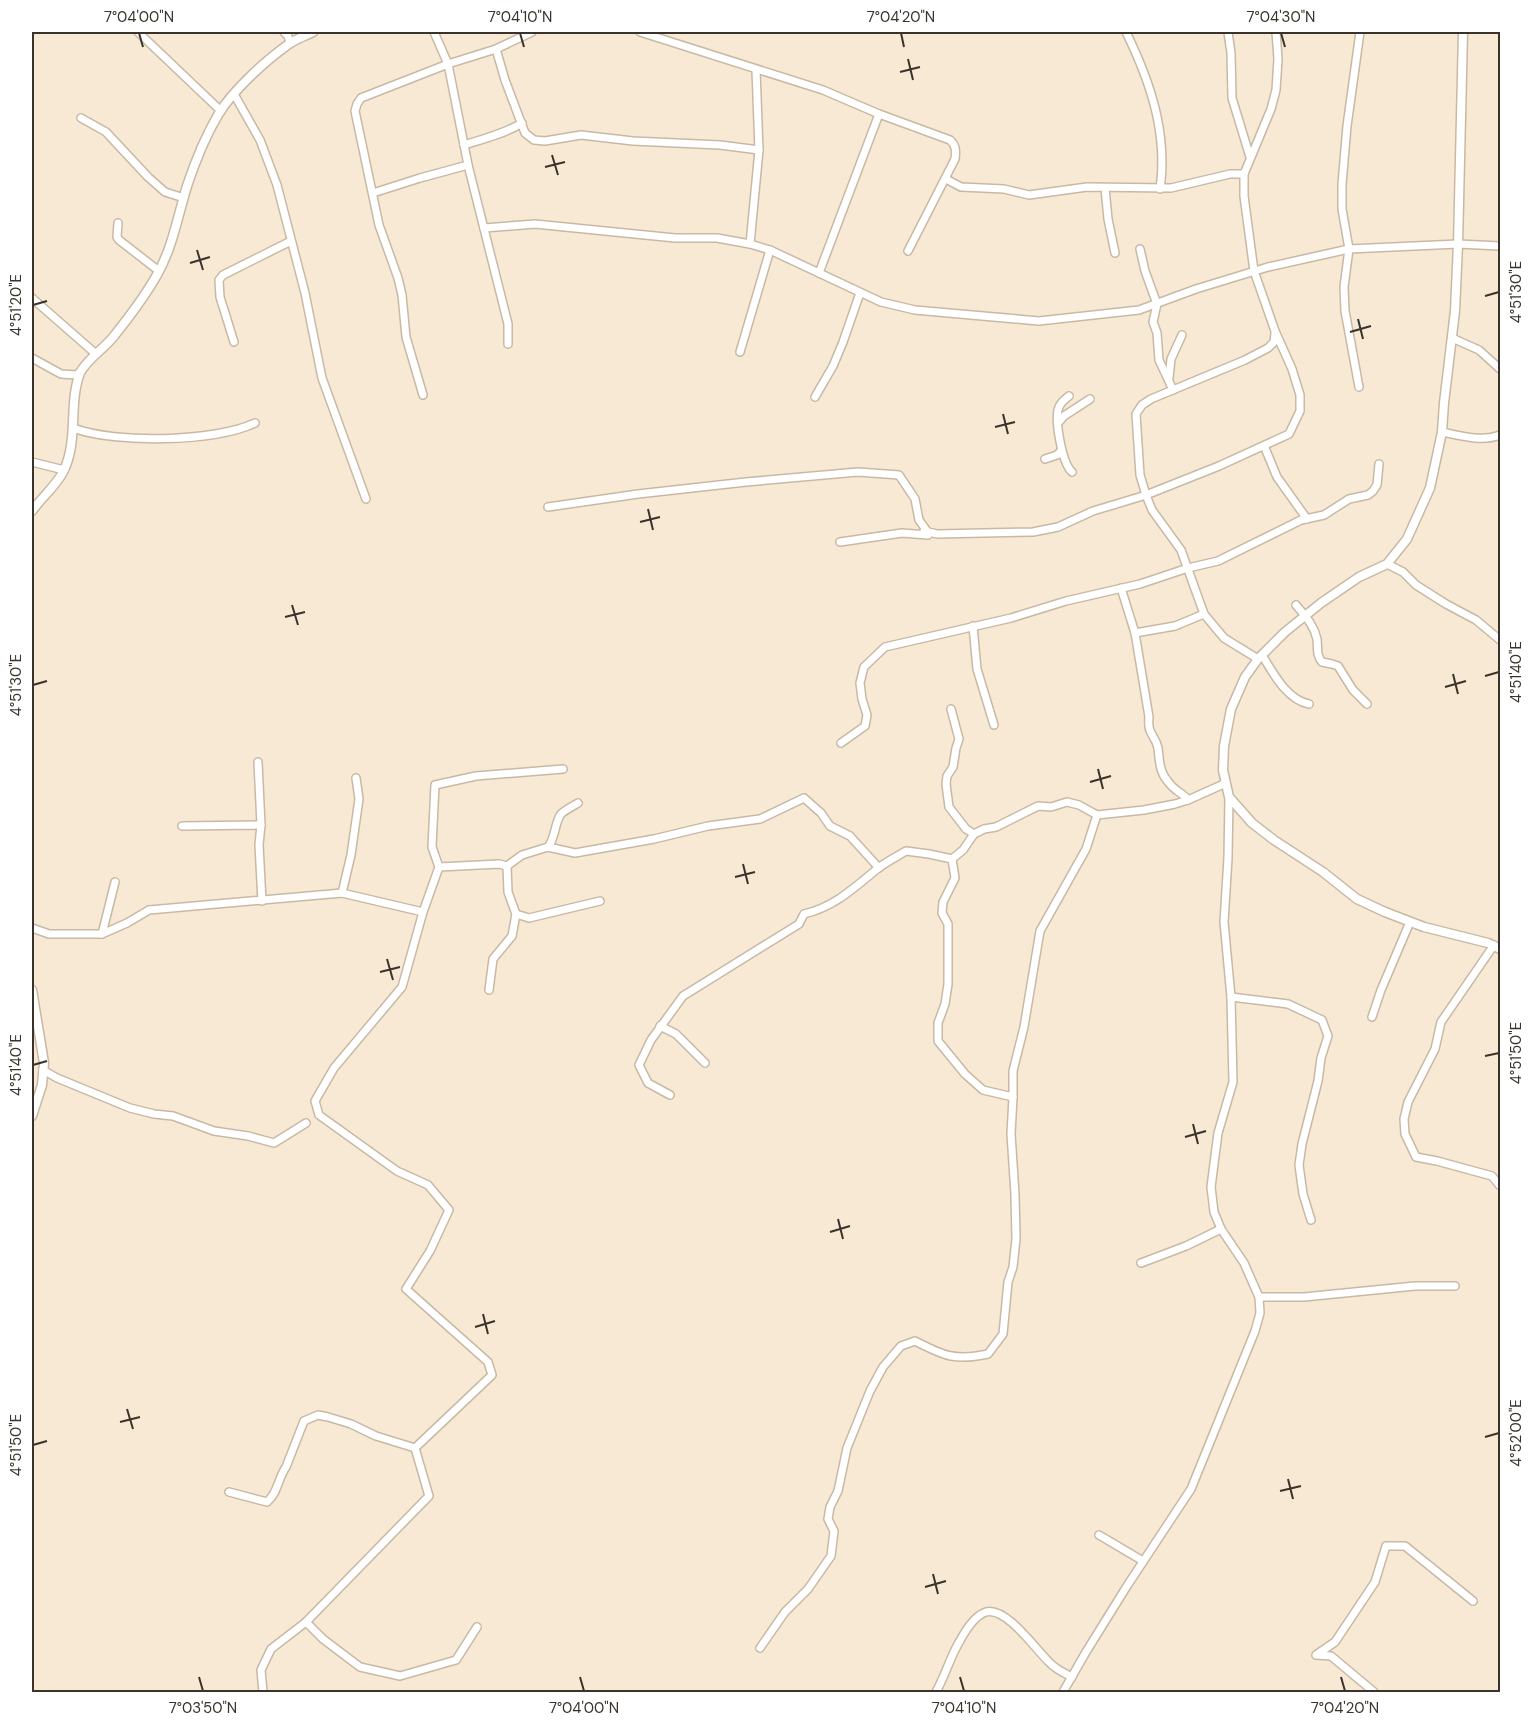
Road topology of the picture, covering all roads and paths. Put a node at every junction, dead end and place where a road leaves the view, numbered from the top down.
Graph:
1 (138, 32) edge
2 (284, 32) edge
3 (313, 32) edge
4 (434, 32) edge
5 (532, 32) edge
6 (640, 32) edge
7 (1126, 32) edge
8 (1228, 32) edge
9 (1276, 32) edge
10 (1360, 32) edge
11 (1463, 32) edge
12 (290, 43) junction
13 (496, 49) junction
14 (448, 64) junction
15 (756, 69) junction
16 (234, 94) junction
17 (221, 111) junction
18 (879, 114) junction
19 (81, 118) dead end
20 (522, 123) junction
21 (464, 145) junction
22 (759, 150) junction
23 (1250, 157) junction
24 (468, 165) junction
25 (1244, 174) junction
26 (946, 179) junction
27 (1105, 188) junction
28 (1160, 189) junction
29 (373, 193) junction
30 (184, 198) junction
31 (118, 222) dead end
32 (484, 228) junction
33 (291, 241) junction
34 (750, 244) junction
35 (1458, 244) junction
36 (1500, 246) edge
37 (1140, 249) dead end
38 (1349, 249) junction
39 (770, 250) junction
40 (908, 250) dead end
41 (1115, 254) dead end
42 (159, 271) junction
43 (1254, 271) junction
44 (819, 273) junction
45 (860, 293) junction
46 (32, 298) edge
47 (1157, 304) junction
48 (1275, 331) junction
49 (1182, 335) dead end
50 (1452, 338) junction
51 (234, 342) dead end
52 (507, 344) dead end
53 (740, 352) dead end
54 (96, 354) junction
55 (32, 358) edge
56 (1500, 369) edge
57 (81, 372) junction
58 (1168, 378) junction
59 (1359, 387) dead end
60 (1173, 390) junction
61 (423, 395) dead end
62 (1070, 396) dead end
63 (815, 397) dead end
64 (1090, 399) dead end
65 (255, 423) dead end
66 (1058, 423) junction
67 (73, 428) junction
68 (1442, 432) junction
69 (1500, 435) edge
70 (1265, 448) dead end
71 (1061, 451) junction
72 (1045, 459) dead end
73 (32, 462) edge
74 (1379, 464) dead end
75 (64, 470) junction
76 (1072, 472) dead end
77 (1146, 495) junction
78 (366, 499) dead end
79 (548, 507) dead end
80 (32, 511) edge
81 (1307, 519) junction
82 (937, 534) junction
83 (840, 542) dead end
84 (1387, 564) junction
85 (1188, 568) junction
86 (1121, 588) junction
87 (1296, 606) dead end
88 (1204, 614) junction
89 (1305, 615) junction
90 (973, 626) junction
91 (1135, 633) junction
92 (1500, 640) edge
93 (1260, 657) junction
94 (1309, 704) dead end
95 (1367, 704) dead end
96 (951, 709) dead end
97 (994, 724) dead end
98 (841, 743) dead end
99 (258, 762) dead end
100 (562, 769) dead end
101 (356, 778) dead end
102 (1226, 783) junction
103 (1229, 797) junction
104 (1188, 800) junction
105 (578, 803) dead end
106 (1098, 815) junction
107 (261, 825) junction
108 (182, 826) dead end
109 (974, 834) junction
110 (548, 847) junction
111 (952, 859) junction
112 (507, 866) junction
113 (439, 867) junction
114 (879, 868) junction
115 (115, 882) dead end
116 (342, 892) junction
117 (262, 901) junction
118 (600, 901) dead end
119 (423, 912) junction
120 (516, 914) junction
121 (1410, 922) junction
122 (32, 928) edge
123 (102, 934) junction
124 (1497, 947) edge
125 (32, 990) edge
126 (489, 990) dead end
127 (1231, 997) junction
128 (1372, 1017) dead end
129 (660, 1026) junction
130 (705, 1063) dead end
131 (43, 1070) junction
132 (670, 1095) dead end
133 (1013, 1097) junction
134 (32, 1116) edge
135 (306, 1123) dead end
136 (1500, 1186) edge
137 (1311, 1220) dead end
138 (1221, 1229) junction
139 (1142, 1263) dead end
140 (1455, 1286) dead end
141 (1259, 1297) junction
142 (415, 1448) junction
143 (229, 1492) dead end
144 (1099, 1535) dead end
145 (1143, 1561) junction
146 (1473, 1601) dead end
147 (306, 1622) junction
148 (477, 1627) dead end
149 (760, 1648) dead end
150 (1072, 1677) junction
151 (263, 1692) edge
152 (936, 1692) edge
153 (1063, 1692) edge
154 (1374, 1692) edge

1 - 17 street
2 - 12 street
3 - 12 street
4 - 14 street
5 - 13 street
6 - 15 street
7 - 28 street
8 - 23 street
9 - 23 street
10 - 38 street
11 - 35 street
12 - 16 street
13 - 14 street
13 - 20 street
14 - 21 street
14 - 29 street
15 - 18 street
15 - 22 street
16 - 17 street
16 - 33 street
17 - 30 street
18 - 26 street
18 - 44 street
19 - 30 street
20 - 21 street
20 - 22 street
21 - 24 street
22 - 34 street
23 - 25 street
24 - 29 street
24 - 32 street
25 - 28 street
25 - 43 street
26 - 27 street
26 - 40 street
27 - 28 street
27 - 41 street
29 - 61 street
30 - 42 street
31 - 42 street
32 - 34 street
32 - 52 street
33 - 51 street
33 - 78 street
34 - 39 street
35 - 36 street
35 - 38 street
35 - 50 street
37 - 47 street
38 - 43 street
38 - 59 street
39 - 44 street
39 - 53 street
42 - 54 street
43 - 47 street
43 - 48 street
44 - 45 street
45 - 47 street
45 - 63 street
46 - 54 street
47 - 58 street
48 - 60 street
48 - 77 street
49 - 58 street
50 - 56 street
50 - 68 street
54 - 57 street
55 - 57 street
57 - 67 street
58 - 60 street
60 - 77 street
62 - 66 street
64 - 66 street
65 - 67 street
66 - 71 street
67 - 75 street
68 - 69 street
68 - 84 street
70 - 81 street
71 - 72 street
71 - 76 street
73 - 75 street
74 - 81 street
75 - 80 street
77 - 82 street
77 - 85 street
79 - 82 street
81 - 85 street
82 - 83 street
84 - 89 street
84 - 92 street
85 - 86 street
85 - 88 street
86 - 90 street
86 - 91 street
87 - 89 street
88 - 91 street
88 - 93 street
89 - 93 street
89 - 95 street
90 - 97 street
90 - 98 street
91 - 104 street
93 - 94 street
93 - 102 street
96 - 109 street
99 - 107 street
100 - 113 street
101 - 116 street
102 - 103 street
102 - 104 street
103 - 121 street
103 - 127 street
104 - 106 street
105 - 110 street
106 - 109 street
106 - 133 street
107 - 108 street
107 - 117 street
109 - 111 street
110 - 112 street
110 - 114 street
111 - 114 street
111 - 133 street
112 - 113 street
112 - 120 street
113 - 119 street
114 - 129 street
115 - 123 street
116 - 117 street
116 - 119 street
117 - 123 street
118 - 120 street
119 - 142 street
120 - 126 street
121 - 124 street
121 - 128 street
122 - 123 street
124 - 136 street
125 - 131 street
127 - 137 street
127 - 138 street
129 - 130 street
129 - 132 street
131 - 134 street
131 - 135 street
133 - 149 street
138 - 139 street
138 - 141 street
140 - 141 street
141 - 145 street
142 - 143 street
142 - 147 street
144 - 145 street
145 - 150 street
146 - 154 street
147 - 148 street
147 - 151 street
150 - 152 street
150 - 153 street

